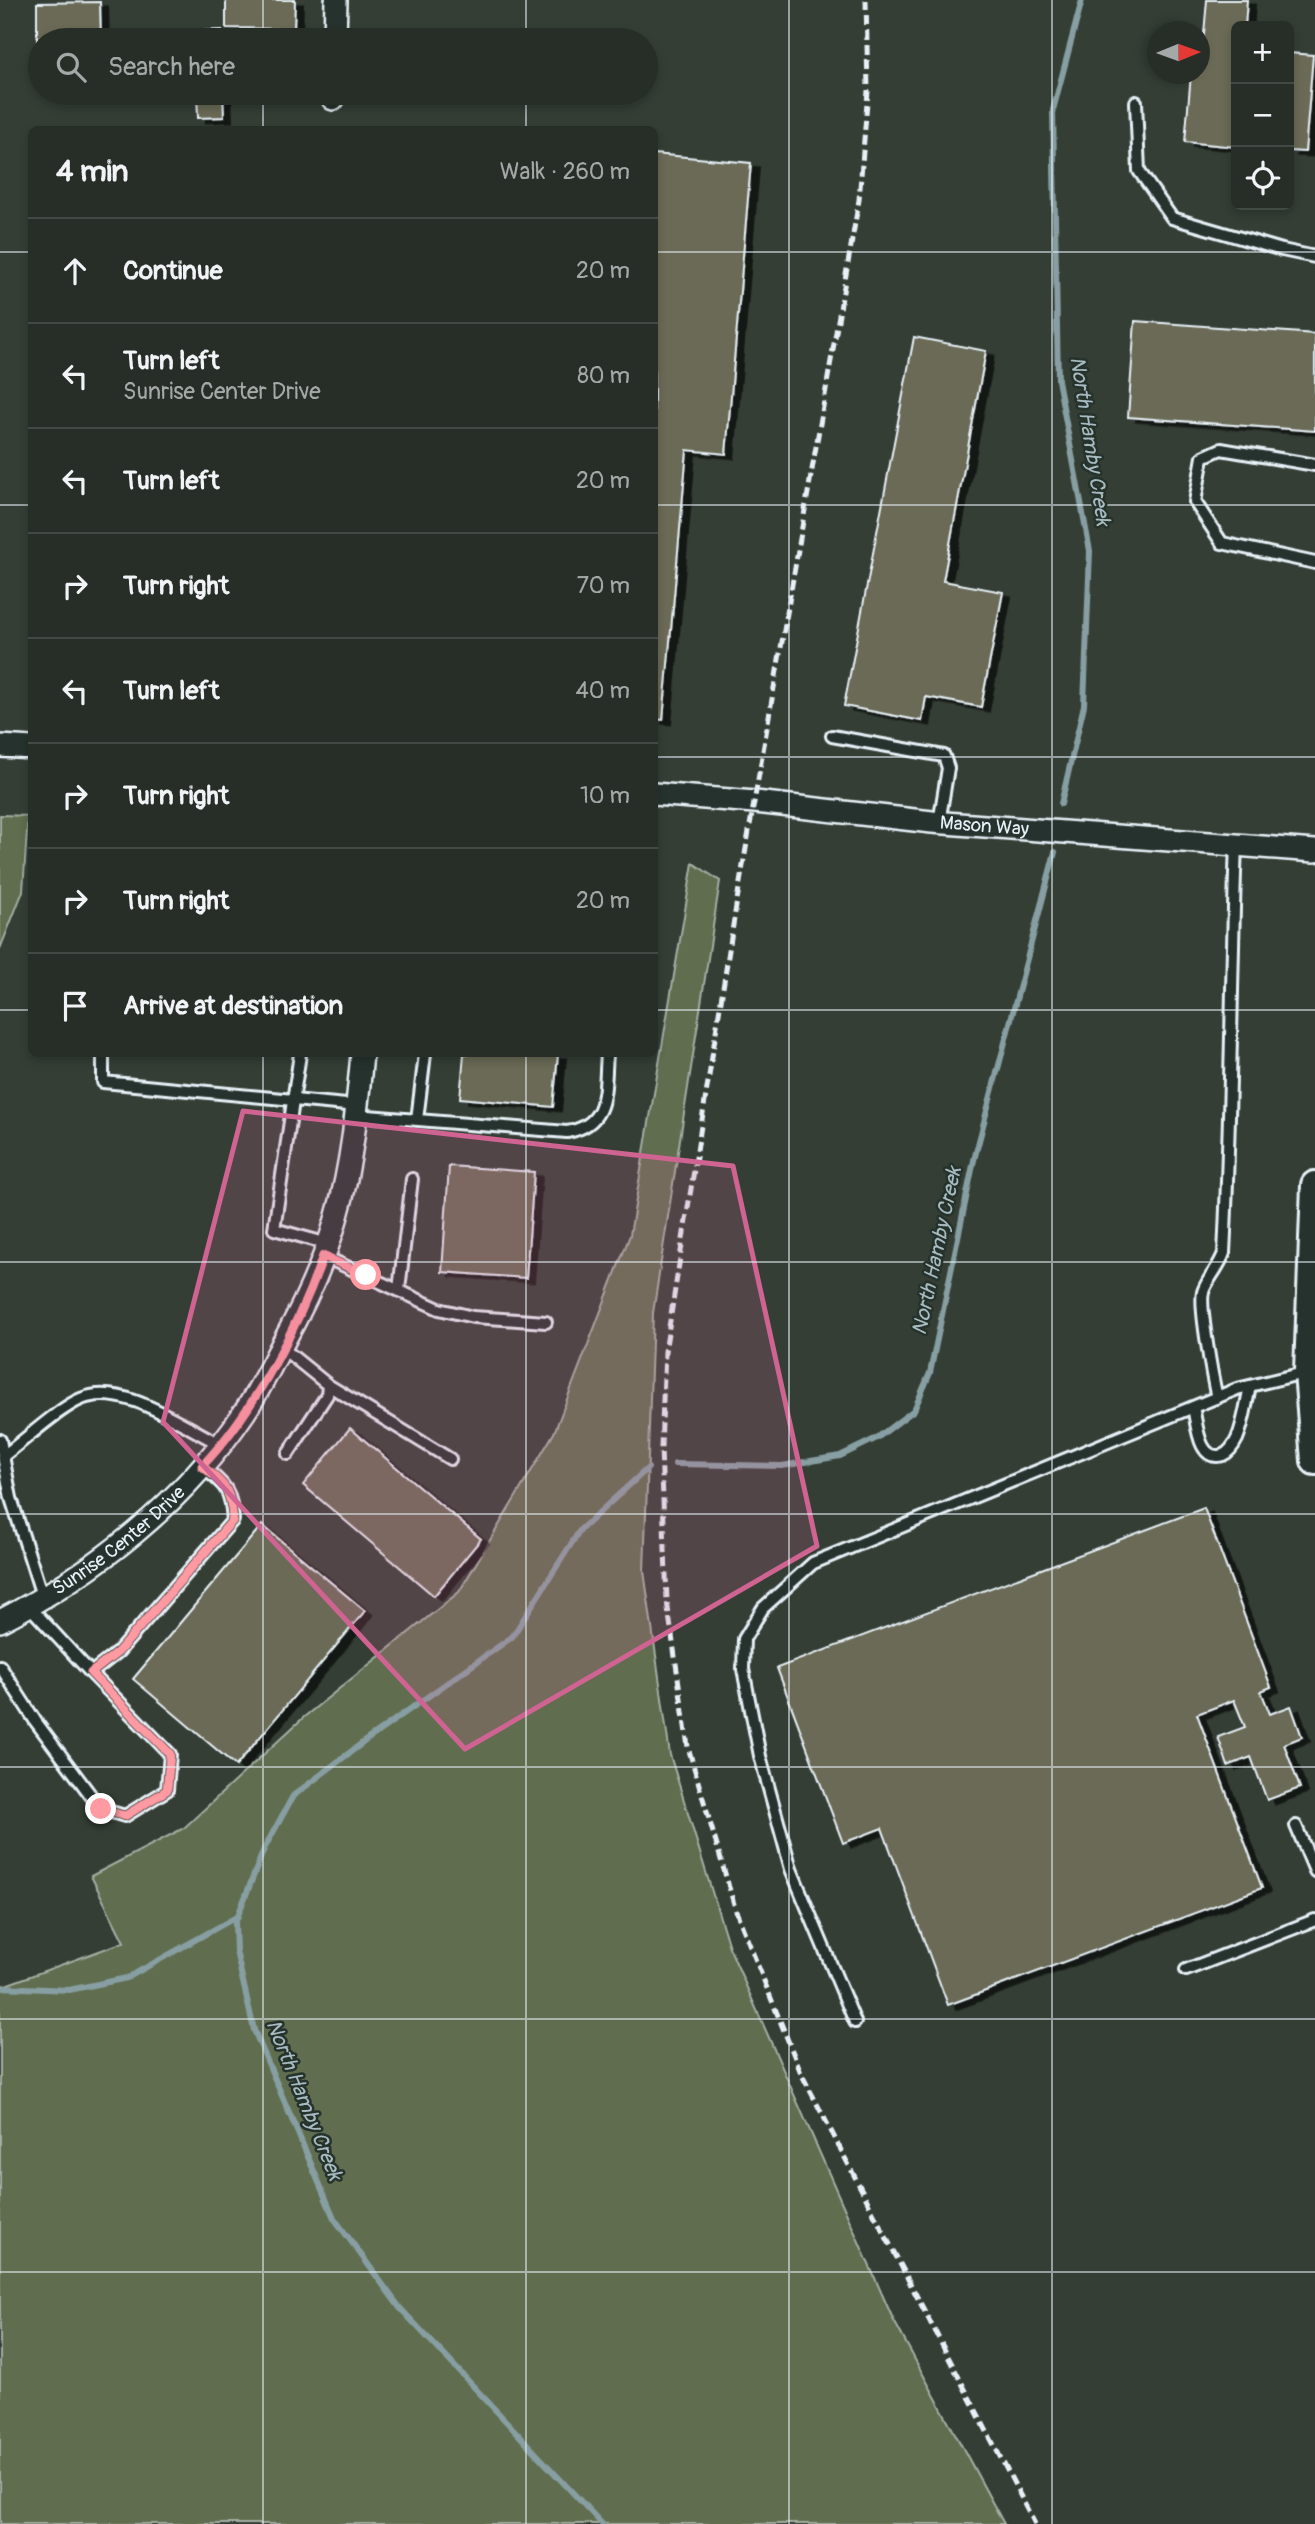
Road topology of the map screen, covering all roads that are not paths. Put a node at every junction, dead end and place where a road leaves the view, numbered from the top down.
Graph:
1 (336, 0) edge
2 (335, 28) edge
3 (1136, 102) dead end
4 (1315, 257) edge
5 (1315, 465) edge
6 (1315, 563) edge
7 (832, 736) dead end
8 (0, 746) edge
9 (28, 748) edge
10 (658, 794) edge
11 (939, 823) junction
12 (1236, 843) junction
13 (1315, 851) edge
14 (103, 1057) edge
15 (300, 1057) edge
16 (362, 1057) edge
17 (425, 1057) edge
18 (607, 1057) edge
19 (294, 1100) junction
20 (356, 1111) junction
21 (417, 1120) junction
22 (412, 1179) dead end
23 (1315, 1185) edge
24 (325, 1250) junction
25 (399, 1290) junction
26 (546, 1322) dead end
27 (281, 1347) junction
28 (1308, 1372) junction
29 (328, 1384) junction
30 (1250, 1386) junction
31 (1217, 1398) junction
32 (1193, 1407) junction
33 (0, 1440) edge
34 (220, 1444) junction
35 (288, 1454) dead end
36 (1314, 1455) edge
37 (3, 1456) junction
38 (450, 1459) dead end
39 (202, 1466) junction
40 (36, 1603) junction
41 (0, 1621) edge
42 (0, 1667) edge
43 (91, 1673) junction
44 (1296, 1826) dead end
45 (1315, 1871) edge
46 (1315, 1920) edge
47 (1186, 1970) dead end
48 (855, 2022) dead end

1 - 2 street
3 - 4 lane
5 - 6 lane
7 - 11 lane
8 - 9 street
10 - 11 street, Mason Way
11 - 12 street, Mason Way
12 - 13 street, Mason Way
12 - 31 lane
14 - 19 lane
15 - 19 lane
16 - 20 street, Sunrise Center Drive
17 - 21 lane
18 - 21 lane
19 - 20 lane
19 - 24 lane
20 - 21 lane
20 - 24 street, Sunrise Center Drive
22 - 25 lane
23 - 28 street
24 - 25 lane
24 - 27 street, Sunrise Center Drive
25 - 26 lane
27 - 29 lane
27 - 34 street, Sunrise Center Drive
28 - 30 lane
28 - 36 street
29 - 35 lane
29 - 38 lane
30 - 31 lane
30 - 32 lane
31 - 32 lane
32 - 48 lane
33 - 37 lane
34 - 37 lane
34 - 39 street, Sunrise Center Drive
37 - 40 lane
39 - 40 street, Sunrise Center Drive
39 - 43 lane
40 - 41 street, Sunrise Center Drive
40 - 43 lane
42 - 43 lane
44 - 45 lane
46 - 47 lane

